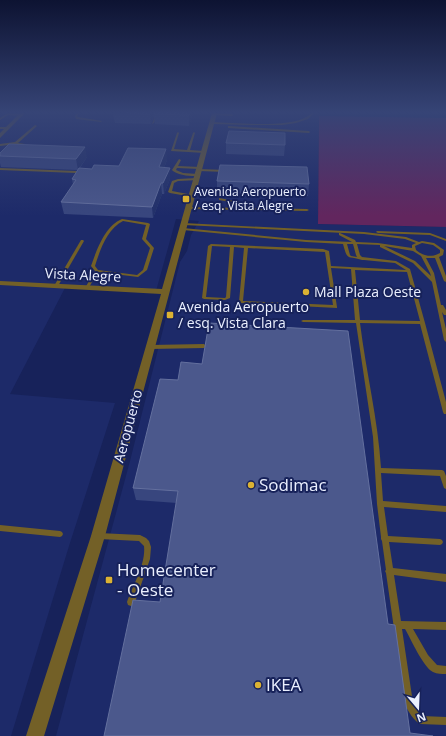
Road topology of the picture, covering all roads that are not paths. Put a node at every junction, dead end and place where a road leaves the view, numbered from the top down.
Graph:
1 (173, 147) edge
2 (189, 147) edge
3 (205, 147) edge
4 (188, 151) junction
5 (204, 152) junction
6 (180, 160) dead end
7 (176, 167) junction
8 (0, 169) edge
9 (232, 171) edge
10 (76, 172) edge
11 (198, 173) junction
12 (192, 196) junction
13 (220, 199) dead end
14 (189, 208) junction
15 (254, 209) junction
16 (307, 210) dead end
17 (183, 226) junction
18 (335, 232) junction
19 (364, 233) junction
20 (446, 240) edge
21 (82, 241) dead end
22 (345, 243) junction
23 (355, 243) junction
24 (419, 243) junction
25 (378, 244) junction
26 (434, 244) junction
27 (232, 246) junction
28 (446, 246) edge
29 (246, 247) junction
30 (414, 250) junction
31 (444, 254) edge
32 (423, 256) junction
33 (437, 257) junction
34 (362, 259) junction
35 (329, 268) junction
36 (353, 270) junction
37 (97, 271) junction
38 (409, 271) junction
39 (446, 280) edge
40 (434, 282) junction
41 (0, 283) edge
42 (56, 286) junction
43 (87, 288) junction
44 (165, 292) junction
45 (440, 303) junction
46 (446, 314) edge
47 (303, 321) dead end
48 (357, 323) junction
49 (423, 323) junction
50 (446, 340) edge
51 (150, 346) junction
52 (204, 346) edge
53 (446, 412) edge
54 (378, 470) junction
55 (444, 472) edge
56 (446, 486) edge
57 (380, 504) junction
58 (446, 509) edge
59 (0, 528) edge
60 (60, 534) dead end
61 (98, 536) junction
62 (384, 539) junction
63 (440, 542) dead end
64 (389, 571) junction
65 (446, 578) edge
66 (131, 602) edge
67 (397, 625) junction
68 (407, 625) junction
69 (446, 626) edge
70 (446, 670) edge
71 (446, 721) edge
72 (35, 736) edge

1 - 4 lane
2 - 4 lane
3 - 5 street, Aeropuerto
4 - 5 lane
5 - 11 street, Aeropuerto
6 - 7 lane
7 - 11 lane
7 - 11 lane
8 - 10 lane
9 - 11 lane
11 - 12 street, Aeropuerto
11 - 12 lane
12 - 14 street, Aeropuerto
13 - 15 lane
14 - 15 lane
14 - 17 street, Aeropuerto
15 - 16 lane
17 - 18 lane
17 - 22 lane
17 - 44 street, Aeropuerto
18 - 19 lane
18 - 23 lane
19 - 20 lane
19 - 24 lane
21 - 42 lane
22 - 23 lane
22 - 34 lane
23 - 25 lane
23 - 34 lane
24 - 26 lane
24 - 30 lane
25 - 30 lane
25 - 40 lane
26 - 28 lane
26 - 31 lane
27 - 27 lane
27 - 29 lane
29 - 35 lane
29 - 35 lane
30 - 32 lane
31 - 33 lane
32 - 33 lane
32 - 40 lane
33 - 39 lane
34 - 38 lane
35 - 36 lane
36 - 38 lane
36 - 48 lane
37 - 37 lane
37 - 43 lane
38 - 49 lane
40 - 45 lane
41 - 42 street, Vista Alegre
42 - 43 street, Vista Alegre
43 - 44 street, Vista Alegre
44 - 51 street, Aeropuerto
45 - 46 lane
45 - 50 lane
47 - 48 lane
48 - 49 lane
48 - 54 lane
49 - 53 lane
51 - 52 lane
51 - 61 street, Aeropuerto
54 - 55 lane
54 - 57 lane
55 - 56 lane
57 - 58 lane
57 - 62 lane
59 - 60 lane
61 - 66 lane
61 - 72 street, Aeropuerto
62 - 63 lane
62 - 64 lane
64 - 65 lane
64 - 67 lane
67 - 68 lane
67 - 71 lane
68 - 69 lane
68 - 70 lane

